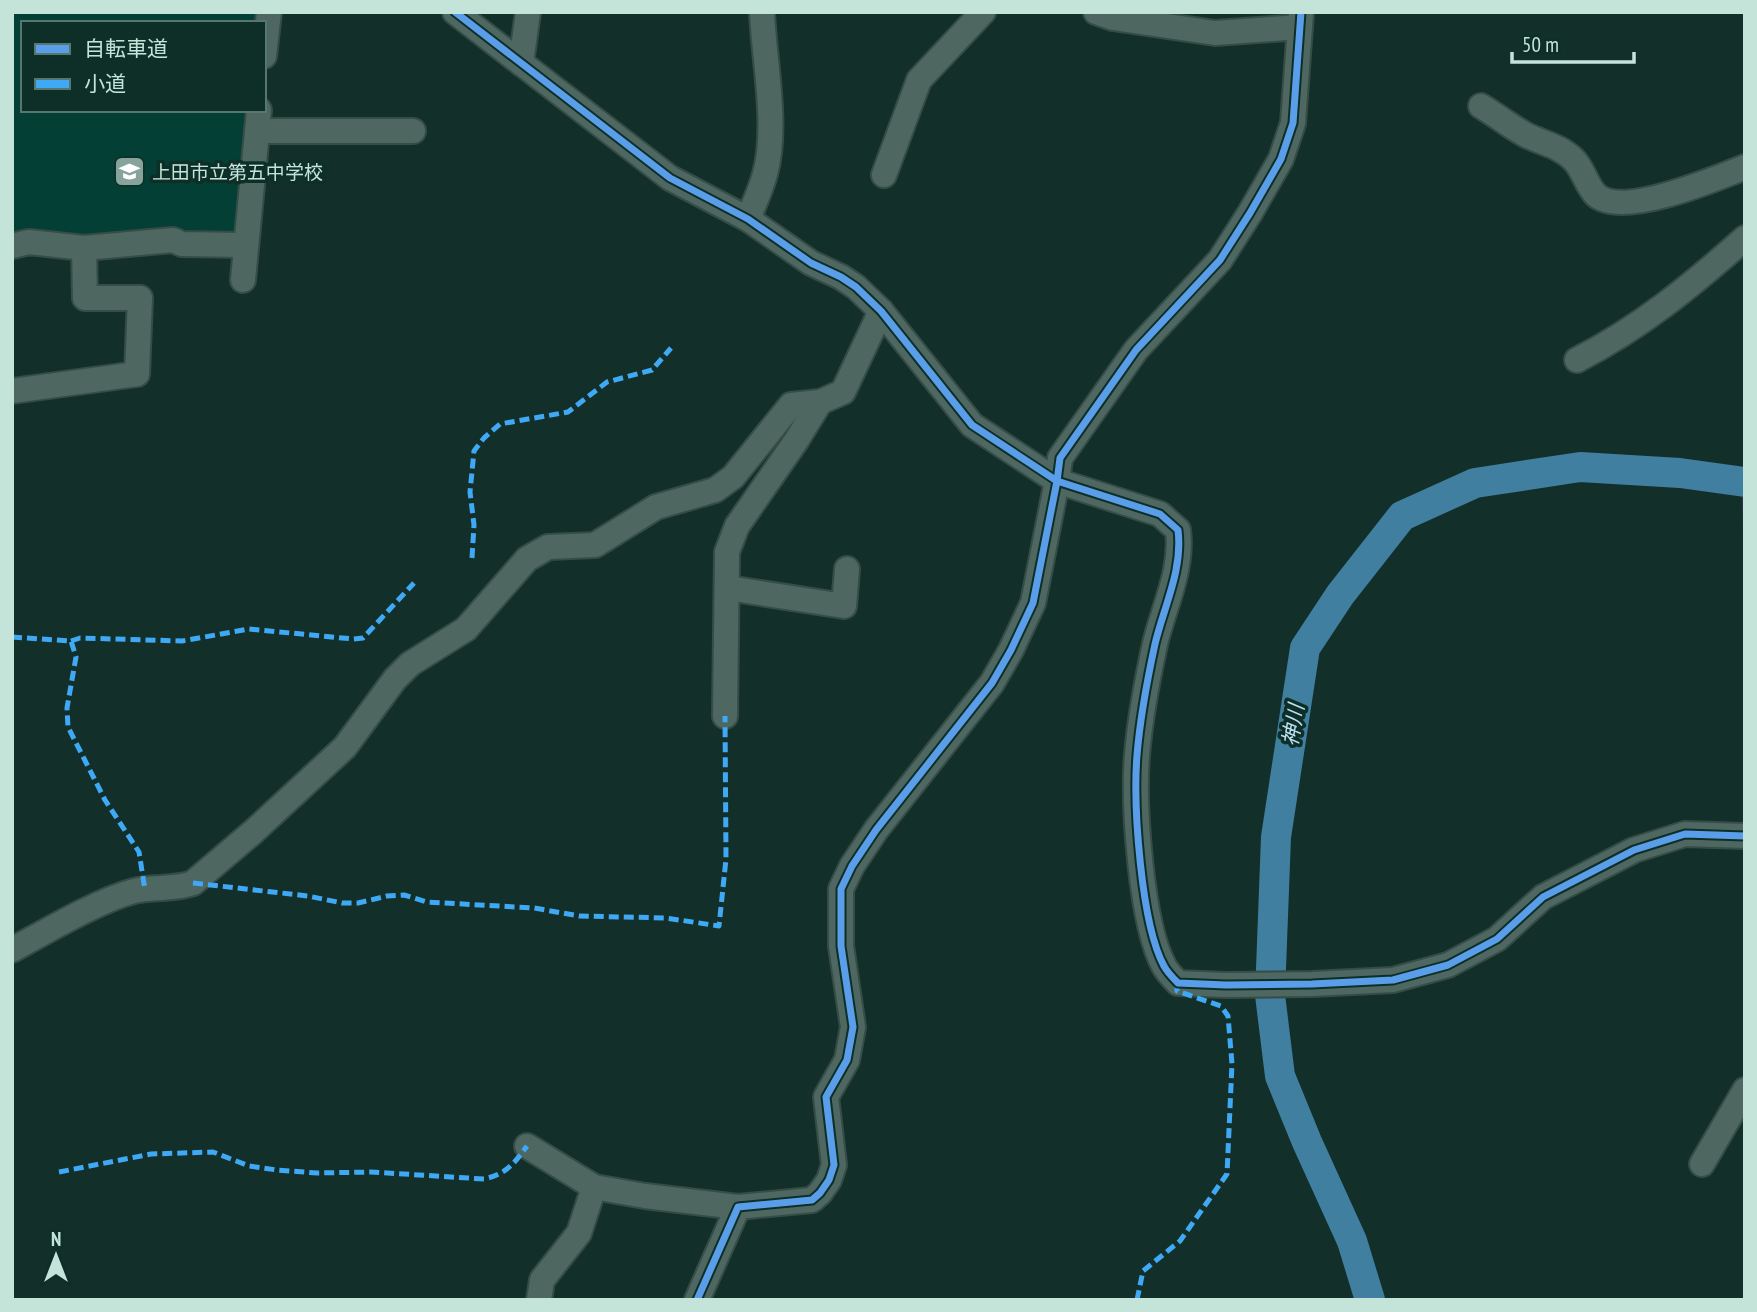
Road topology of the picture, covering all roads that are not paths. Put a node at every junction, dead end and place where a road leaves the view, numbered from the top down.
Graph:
1 (268, 12) edge
2 (455, 12) edge
3 (528, 12) edge
4 (983, 12) edge
5 (1096, 12) edge
6 (764, 13) edge
7 (1301, 19) edge
8 (266, 34) edge
9 (521, 63) junction
10 (1481, 106) dead end
11 (258, 121) edge
12 (413, 131) dead end
13 (1745, 167) edge
14 (884, 175) dead end
15 (748, 219) junction
16 (1745, 238) edge
17 (244, 245) junction
18 (12, 246) edge
19 (84, 248) junction
20 (243, 280) dead end
21 (881, 311) junction
22 (1577, 360) dead end
23 (12, 391) edge
24 (820, 402) junction
25 (1058, 481) junction
26 (847, 569) dead end
27 (727, 589) junction
28 (725, 716) dead end
29 (1745, 836) edge
30 (12, 950) edge
31 (1745, 1090) edge
32 (527, 1146) dead end
33 (1702, 1164) dead end
34 (594, 1187) junction
35 (738, 1207) junction
36 (539, 1300) edge
37 (697, 1300) edge

1 - 8 street
2 - 9 street
3 - 9 street
4 - 14 street
5 - 7 street
6 - 15 street
7 - 25 street
9 - 15 street
10 - 13 street
11 - 12 street
11 - 17 street
15 - 21 street
16 - 22 street
17 - 19 street
17 - 20 street
18 - 19 street
19 - 23 street
21 - 24 street
21 - 25 street
24 - 27 street
24 - 30 street
25 - 29 street
25 - 35 street
26 - 27 street
27 - 28 street
31 - 33 street
32 - 34 street
34 - 35 street
34 - 36 street
35 - 37 street

